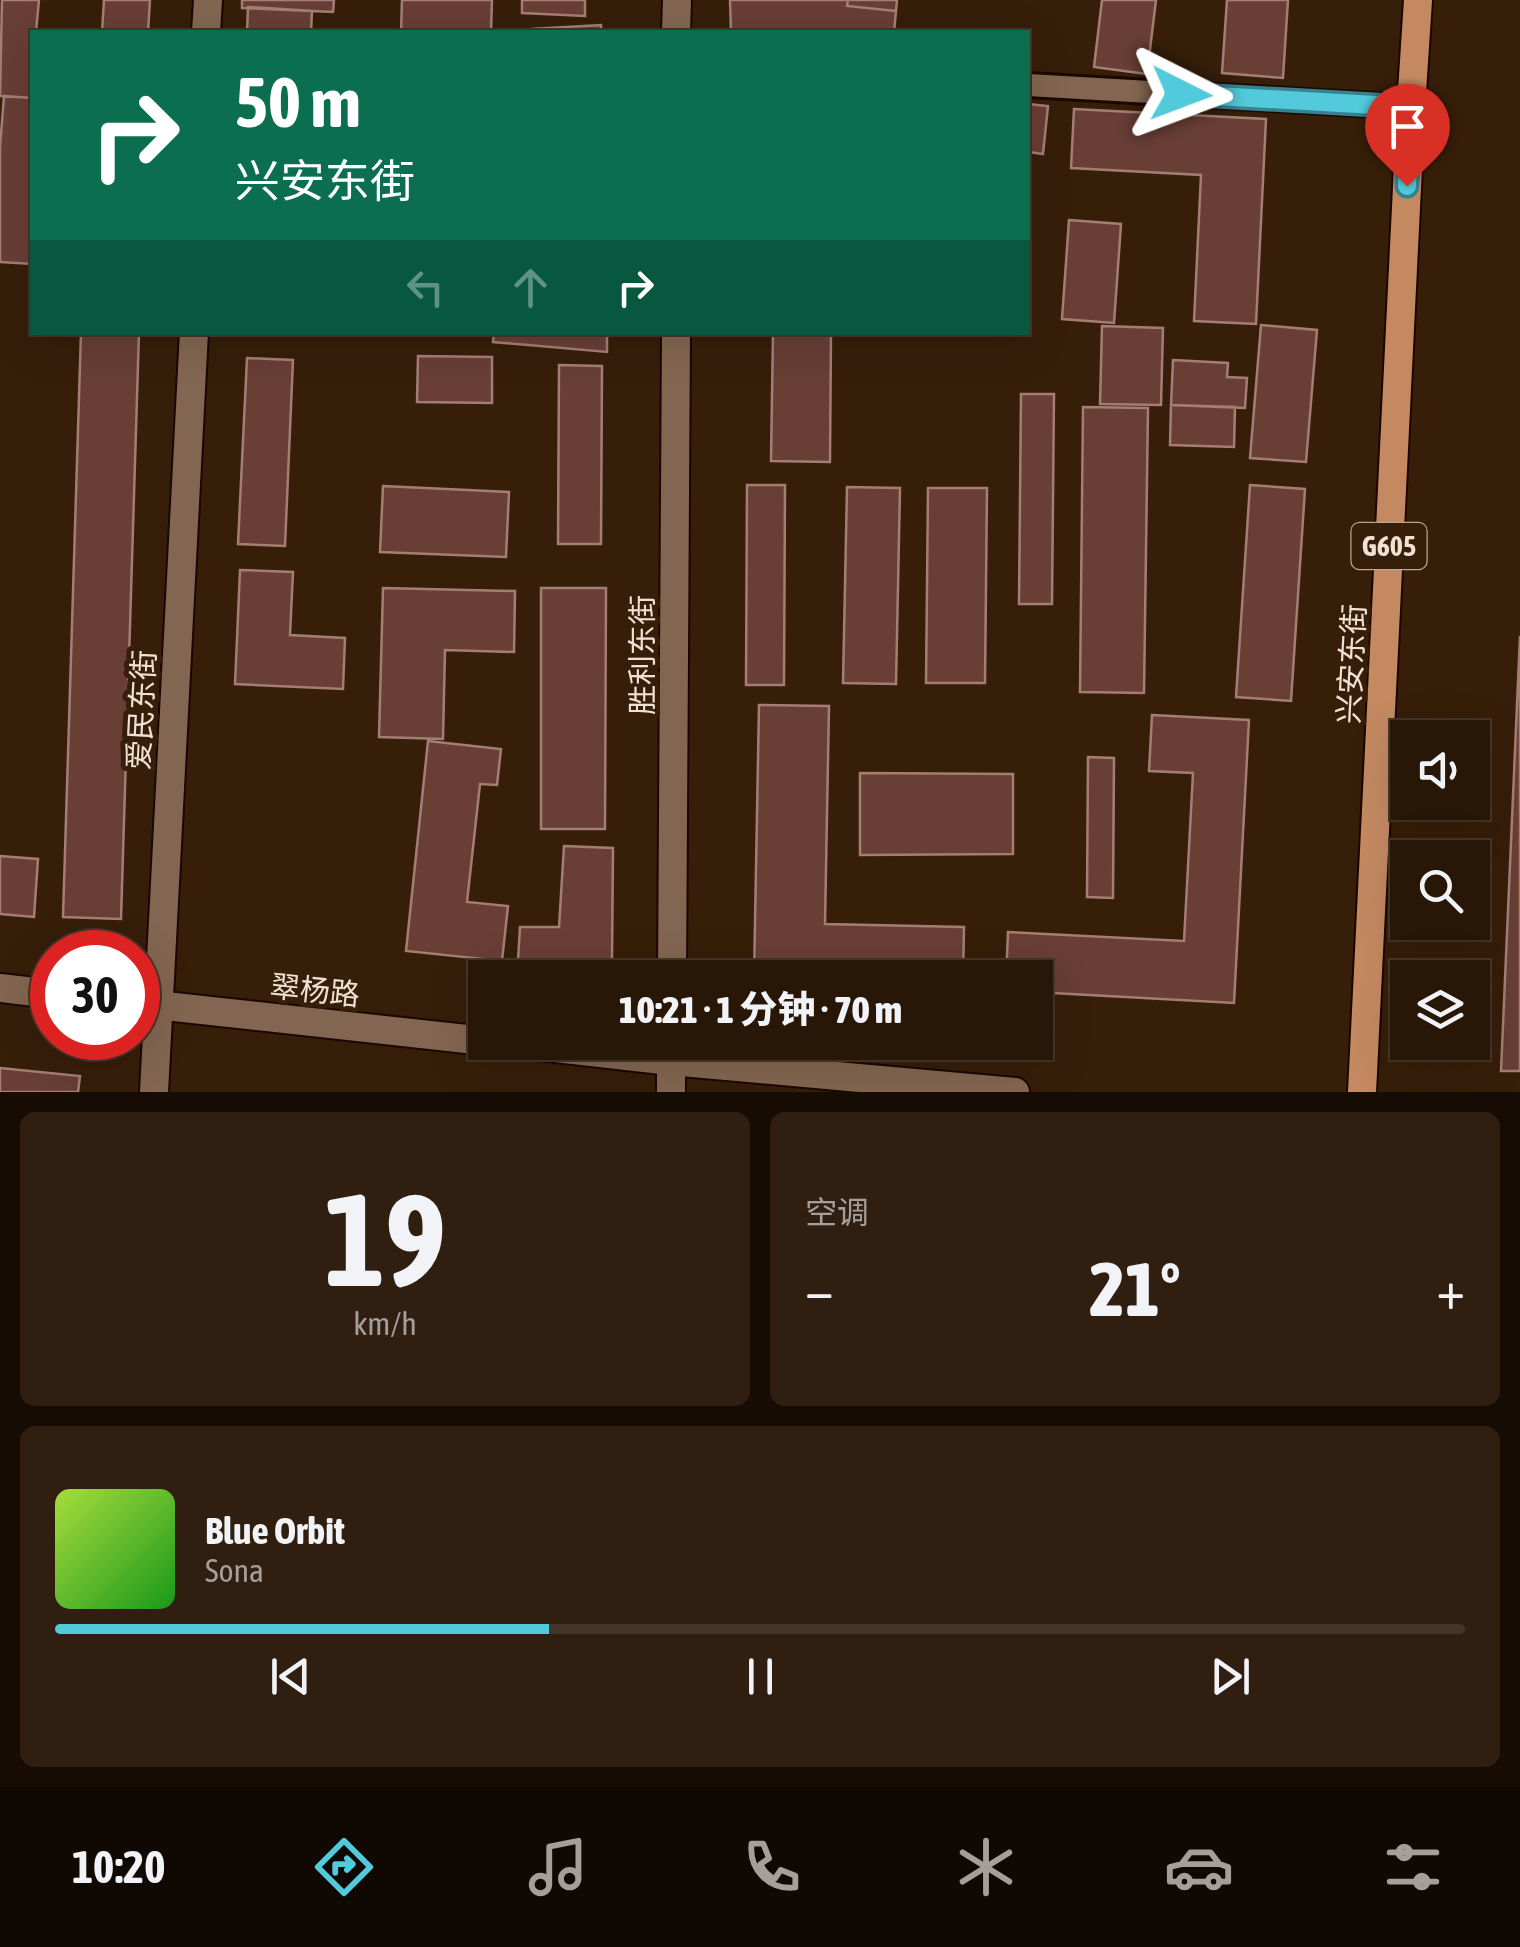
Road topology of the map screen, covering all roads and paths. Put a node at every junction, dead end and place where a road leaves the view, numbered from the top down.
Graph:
1 (208, 0) edge
2 (676, 0) edge
3 (1418, 0) edge
4 (206, 30) edge
5 (676, 30) edge
6 (1030, 84) edge
7 (1410, 107) junction
8 (194, 335) edge
9 (676, 335) edge
10 (153, 930) edge
11 (672, 960) edge
12 (0, 988) edge
13 (30, 991) edge
14 (160, 1005) edge
15 (468, 1039) edge
16 (152, 1060) edge
17 (671, 1060) edge
18 (740, 1060) edge
19 (154, 1092) edge
20 (671, 1092) edge
21 (1015, 1092) edge
22 (1362, 1092) edge

1 - 4 street
2 - 5 street
3 - 7 highway, 兴安东街 / G605
6 - 7 street
7 - 22 highway, 兴安东街 / G605
8 - 10 street, 爱民东街
9 - 11 street, 胜利东街
12 - 13 street
14 - 15 street, 翠杨路
16 - 19 street, 爱民东街
17 - 20 street
18 - 21 street

